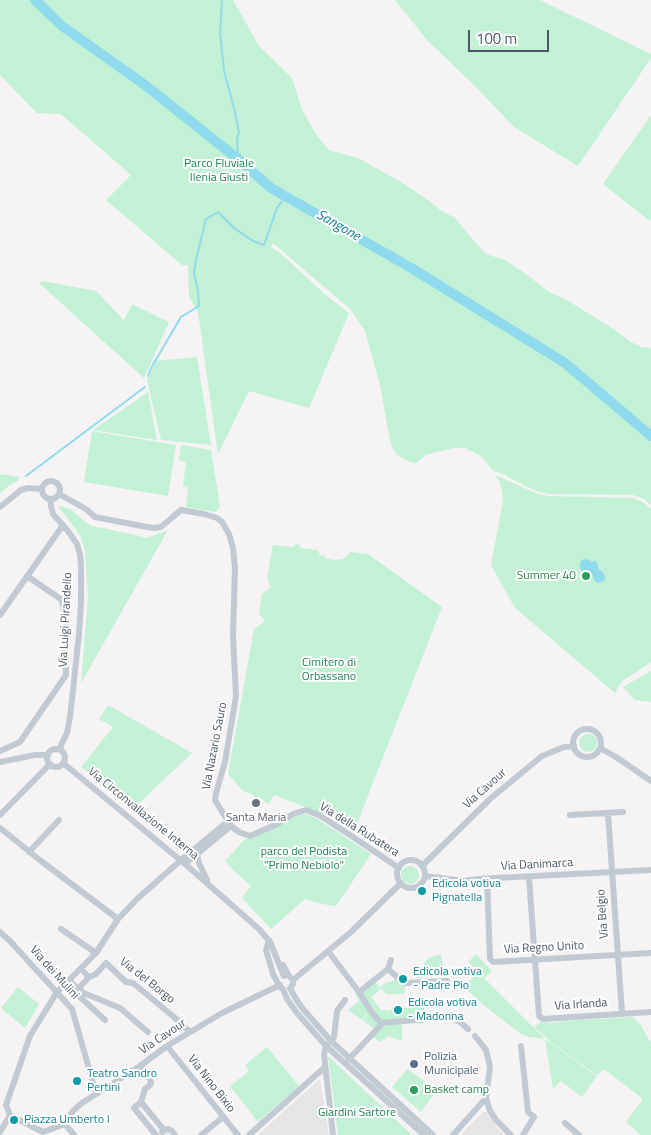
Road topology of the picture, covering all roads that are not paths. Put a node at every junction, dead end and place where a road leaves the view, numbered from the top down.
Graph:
1 (42, 488) junction
2 (59, 494) junction
3 (50, 499) junction
4 (0, 507) edge
5 (63, 525) junction
6 (27, 576) junction
7 (0, 615) edge
8 (574, 746) junction
9 (600, 748) junction
10 (61, 750) junction
11 (0, 751) edge
12 (48, 755) junction
13 (0, 762) edge
14 (64, 763) junction
15 (50, 764) junction
16 (651, 781) edge
17 (623, 812) dead end
18 (608, 813) junction
19 (0, 815) edge
20 (570, 815) dead end
21 (59, 820) dead end
22 (229, 824) junction
23 (0, 829) edge
24 (29, 852) junction
25 (197, 854) junction
26 (183, 862) junction
27 (422, 866) junction
28 (399, 868) junction
29 (651, 870) edge
30 (612, 873) junction
31 (425, 876) junction
32 (529, 877) junction
33 (486, 878) junction
34 (208, 883) junction
35 (401, 884) junction
36 (118, 919) junction
37 (61, 929) dead end
38 (260, 929) junction
39 (2, 934) edge
40 (269, 940) junction
41 (328, 951) junction
42 (96, 953) junction
43 (651, 953) edge
44 (617, 955) junction
45 (535, 959) junction
46 (391, 960) dead end
47 (388, 968) junction
48 (81, 969) junction
49 (89, 977) junction
50 (288, 977) junction
51 (70, 980) junction
52 (447, 981) dead end
53 (284, 987) junction
54 (78, 988) junction
55 (57, 992) junction
56 (359, 992) junction
57 (345, 1000) dead end
58 (651, 1012) edge
59 (622, 1014) junction
60 (105, 1020) dead end
61 (380, 1025) dead end
62 (468, 1029) dead end
63 (148, 1032) dead end
64 (190, 1032) junction
65 (475, 1036) dead end
66 (328, 1044) junction
67 (167, 1046) junction
68 (521, 1046) dead end
69 (349, 1059) junction
70 (140, 1066) junction
71 (325, 1068) junction
72 (96, 1094) junction
73 (486, 1098) junction
74 (3, 1103) edge
75 (10, 1115) junction
76 (223, 1116) junction
77 (565, 1123) dead end
78 (65, 1124) junction
79 (0, 1132) edge
80 (159, 1134) edge
81 (427, 1134) edge
82 (74, 1135) edge
83 (175, 1135) edge
84 (201, 1135) edge
85 (238, 1135) edge
86 (249, 1135) edge
87 (332, 1135) edge
88 (453, 1135) edge
89 (511, 1135) edge
90 (523, 1135) edge
91 (579, 1135) edge

1 - 2 street
1 - 3 street
1 - 4 street
2 - 3 street
2 - 22 street, Via Nazario Sauro
3 - 5 street, Via Luigi Pirandello
5 - 6 street
5 - 10 street, Via Luigi Pirandello
6 - 7 street
6 - 11 street
8 - 9 street
8 - 9 street
8 - 27 street, Via Cavour
9 - 16 street
10 - 12 street
10 - 14 street
12 - 13 street
12 - 15 street
14 - 15 street
14 - 26 street, Via Circonvallazione Interna
15 - 19 street
17 - 18 street
18 - 20 street
18 - 30 street, Via Belgio
21 - 24 street
22 - 25 street
22 - 26 street
22 - 28 street, Via della Rubatera
23 - 24 street
24 - 36 street
25 - 26 street
25 - 34 street, Via Circonvallazione Interna
26 - 34 street, Via Circonvallazione Interna
26 - 36 street
27 - 28 street
27 - 31 street
28 - 35 street
29 - 30 street, Via Danimarca
30 - 32 street, Via Danimarca
30 - 44 street, Via Belgio
31 - 33 street, Via Danimarca
31 - 35 street
32 - 33 street, Via Danimarca
32 - 45 street
33 - 45 street, Via Regno Unito
34 - 38 street, Via Circonvallazione Interna
35 - 41 street
36 - 42 street
37 - 42 street
38 - 40 street, Via Circonvallazione Interna
38 - 50 street
39 - 55 street, Via dei Mulini
40 - 50 street, Via Circonvallazione Interna
40 - 53 street
41 - 50 street
41 - 56 street
42 - 48 street
43 - 44 street, Via Regno Unito
44 - 45 street, Via Regno Unito
44 - 59 street, Via Belgio
45 - 59 street, Via Irlanda
46 - 47 street
47 - 52 street
47 - 56 street
48 - 49 street
48 - 51 street
49 - 54 street
49 - 64 street, Via del Borgo
50 - 53 street
50 - 53 street
51 - 54 street
51 - 55 street
53 - 64 street, Via Cavour
53 - 66 street
54 - 60 street
54 - 63 street
55 - 72 street, Via dei Mulini
55 - 74 street
56 - 62 street
57 - 66 street
58 - 59 street, Via Irlanda
61 - 69 street
64 - 67 street, Via Cavour
65 - 73 street
66 - 69 street
66 - 71 street
66 - 81 street
67 - 70 street, Via Cavour
67 - 76 street, Via Nino Bixio
68 - 90 street
69 - 81 street
70 - 72 street, Via Cavour
70 - 80 street, Via Cavour
71 - 86 street
71 - 87 street
72 - 78 street, Via Cavour
73 - 88 street
73 - 89 street
74 - 75 street
75 - 78 street
75 - 79 street
76 - 84 street
76 - 85 street, Via Nino Bixio
77 - 91 street
78 - 82 street
80 - 83 street

